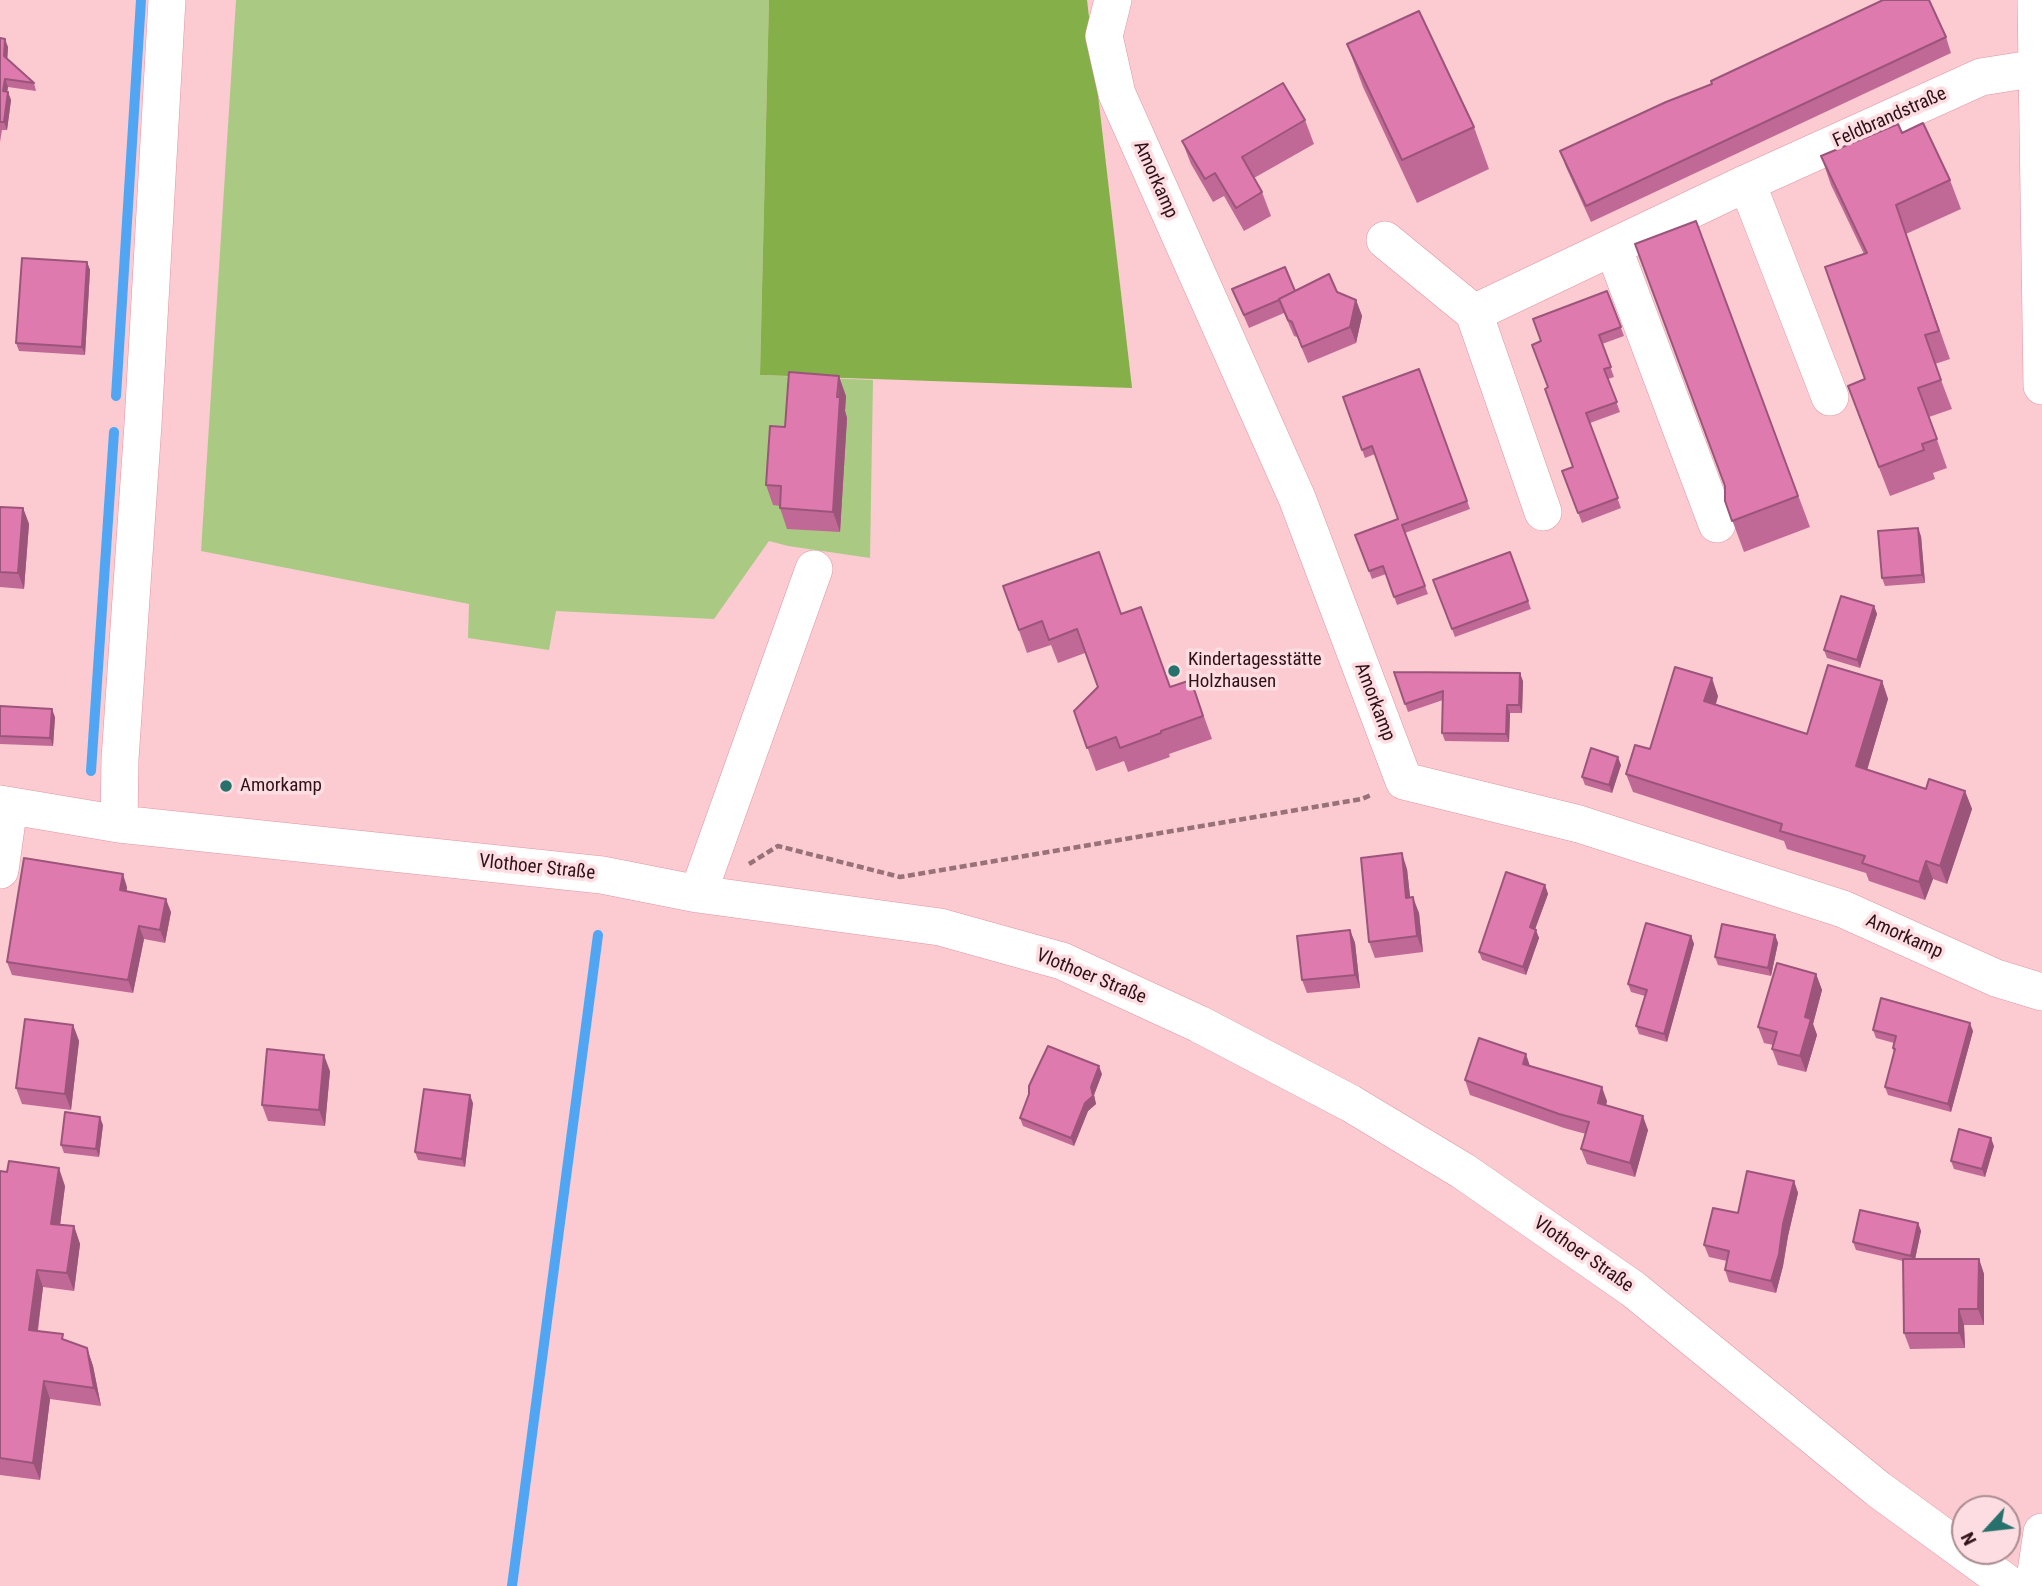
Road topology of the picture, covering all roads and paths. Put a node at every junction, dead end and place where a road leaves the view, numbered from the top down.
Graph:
1 (167, 0) edge
2 (1113, 0) edge
3 (2036, 0) edge
4 (2038, 68) junction
5 (1747, 183) junction
6 (1385, 240) dead end
7 (1613, 247) junction
8 (1474, 313) junction
9 (2042, 386) edge
10 (1830, 397) dead end
11 (1543, 512) dead end
12 (1717, 524) dead end
13 (814, 569) dead end
14 (1404, 781) junction
15 (4, 805) edge
16 (119, 824) junction
17 (0, 870) edge
18 (712, 896) junction
19 (2042, 992) edge
20 (2042, 1532) edge
21 (2011, 1586) edge
22 (2034, 1586) edge

1 - 16 street
2 - 14 street, Amorkamp
3 - 4 street
4 - 5 street, Feldbrandstraße
4 - 9 street
5 - 7 street, Feldbrandstraße
5 - 10 street
6 - 8 street
7 - 8 street, Feldbrandstraße
7 - 12 street
8 - 11 street
13 - 18 street
14 - 18 path
14 - 19 street, Amorkamp
15 - 16 street, Vlothoer Straße
15 - 17 street
16 - 18 street, Vlothoer Straße
18 - 21 street, Vlothoer Straße
20 - 22 street

